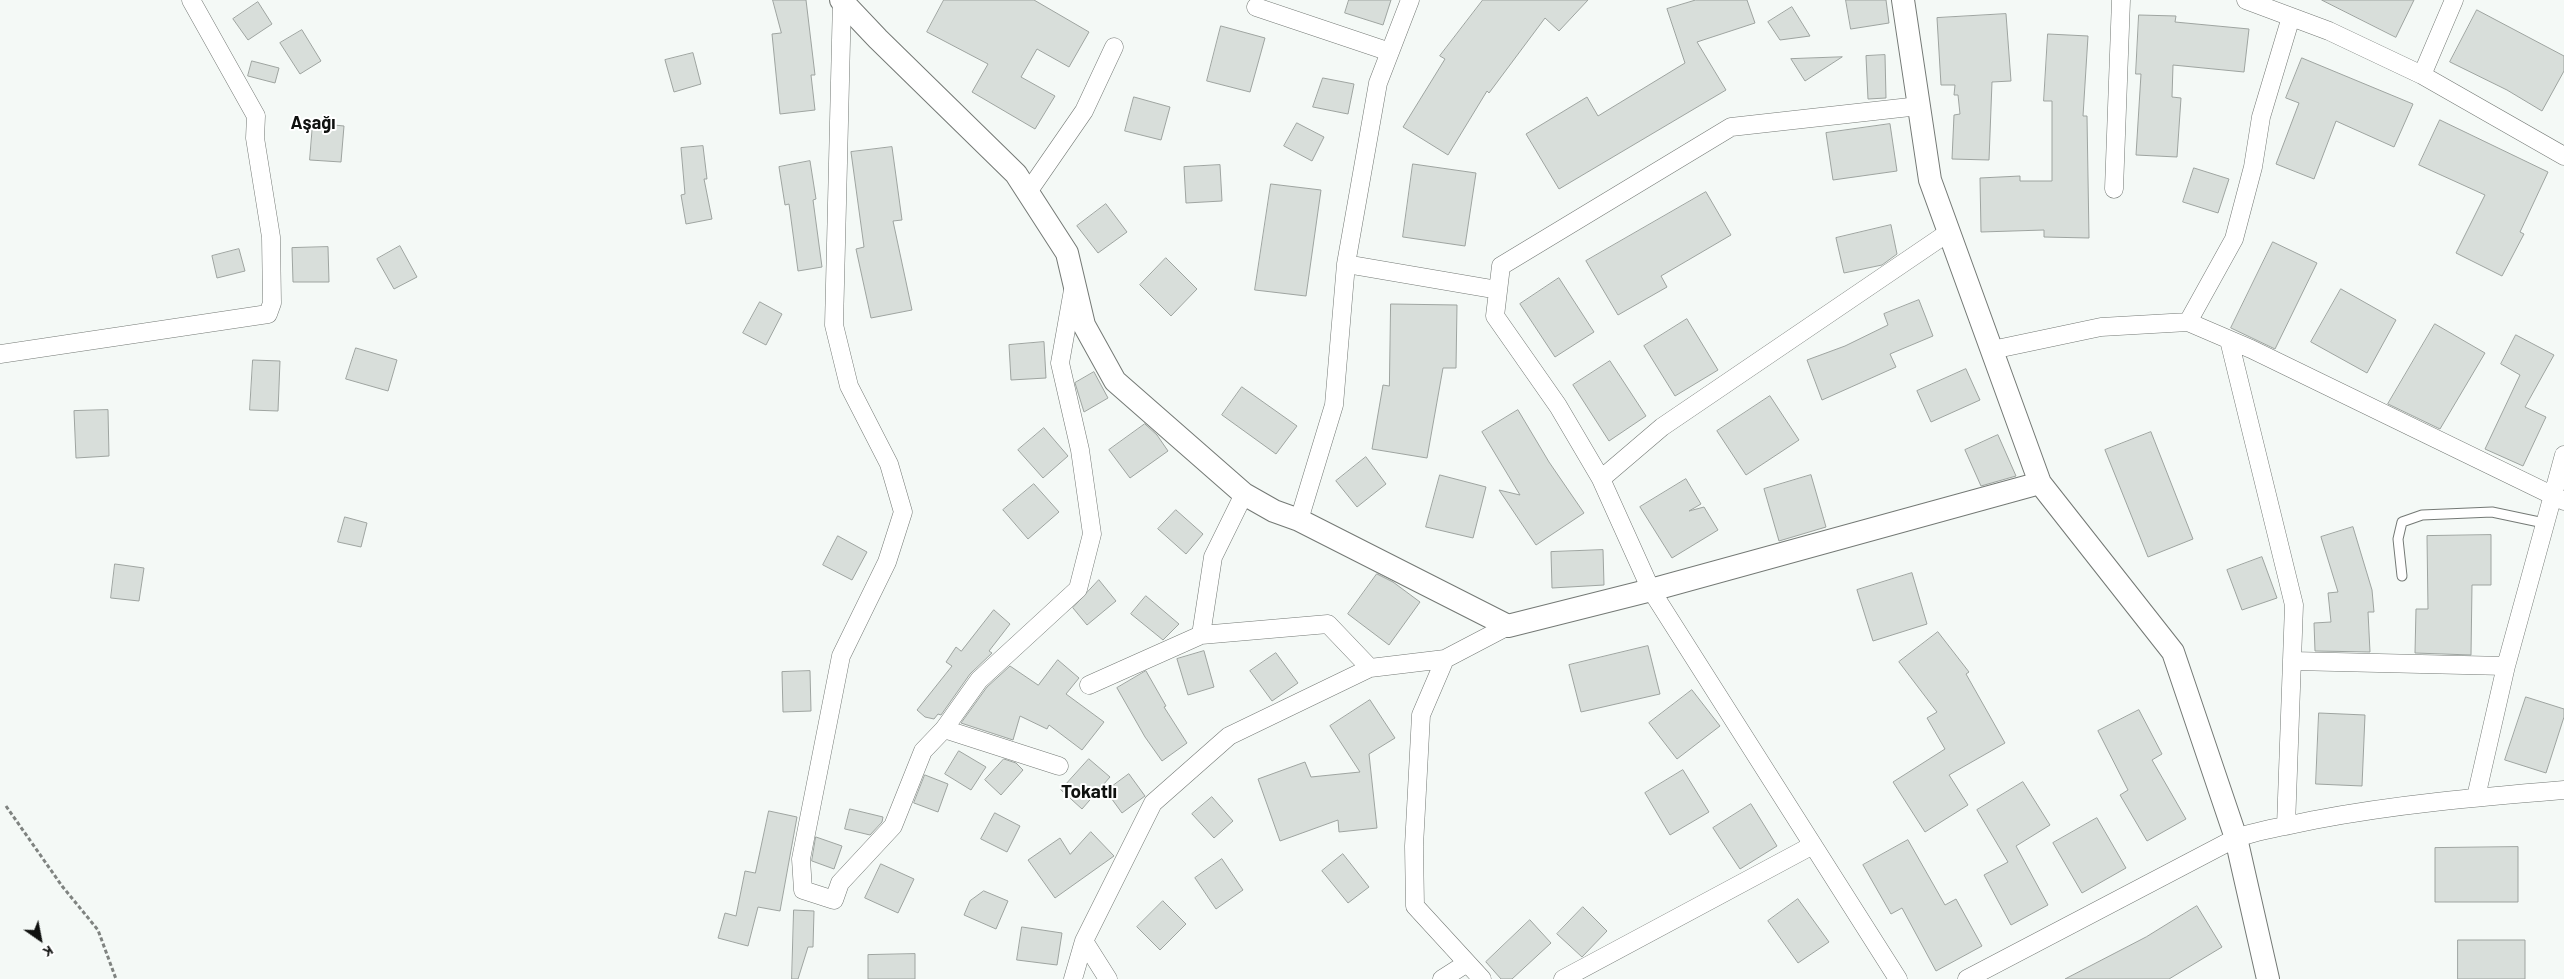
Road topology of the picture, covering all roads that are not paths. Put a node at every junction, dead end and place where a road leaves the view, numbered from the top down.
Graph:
1 (191, 0) edge
2 (842, 0) edge
3 (1410, 0) edge
4 (1903, 0) edge
5 (2121, 0) edge
6 (2246, 0) edge
7 (2454, 0) edge
8 (1256, 6) dead end
9 (2291, 17) junction
10 (1114, 47) dead end
11 (1390, 52) junction
12 (2422, 75) junction
13 (1919, 106) junction
14 (2564, 156) edge
15 (2114, 189) dead end
16 (1028, 192) junction
17 (1949, 232) junction
18 (1346, 264) junction
19 (1074, 285) junction
20 (1498, 290) junction
21 (2188, 322) junction
22 (2229, 340) junction
23 (1992, 350) junction
24 (0, 354) edge
25 (2564, 456) edge
26 (1601, 479) junction
27 (2040, 483) junction
28 (1244, 494) junction
29 (2558, 499) edge
30 (1299, 520) junction
31 (2544, 523) junction
32 (2402, 576) dead end
33 (1651, 590) junction
34 (1508, 626) junction
35 (1201, 635) junction
36 (1445, 659) junction
37 (2293, 661) junction
38 (2506, 666) junction
39 (1370, 668) junction
40 (1089, 686) dead end
41 (944, 729) junction
42 (1059, 766) dead end
43 (2564, 790) edge
44 (2476, 797) junction
45 (2286, 826) junction
46 (2236, 838) junction
47 (1813, 845) junction
48 (1084, 941) junction
49 (1467, 963) junction
50 (1073, 979) edge
51 (1108, 979) edge
52 (1442, 979) edge
53 (1482, 979) edge
54 (1563, 979) edge
55 (1898, 979) edge
56 (1968, 979) edge
57 (2268, 979) edge

1 - 24 street
2 - 16 street
2 - 41 street
3 - 11 street
4 - 13 street
5 - 15 street
6 - 9 street
7 - 12 street
8 - 11 street
9 - 12 street
9 - 21 street
10 - 16 street
11 - 18 street
12 - 14 street
13 - 17 street
13 - 20 street
16 - 19 street
17 - 23 street
17 - 26 street
18 - 20 street
18 - 30 street
19 - 28 street
19 - 41 street
20 - 26 street
21 - 22 street
21 - 23 street
22 - 29 street
22 - 37 street
23 - 27 street
25 - 29 street
26 - 33 street
27 - 33 street
27 - 46 street
28 - 30 street
28 - 35 street
29 - 31 street
30 - 34 street
31 - 32 lane
31 - 38 street
33 - 34 street
33 - 47 street
34 - 36 street
35 - 39 street
35 - 40 street
36 - 39 street
36 - 49 street
37 - 38 street
37 - 45 street
38 - 44 street
39 - 48 street
41 - 42 street
43 - 44 street
44 - 45 street
45 - 46 street
46 - 56 street
46 - 57 street
47 - 54 street
47 - 55 street
48 - 50 street
48 - 51 street
49 - 52 street
49 - 53 street

